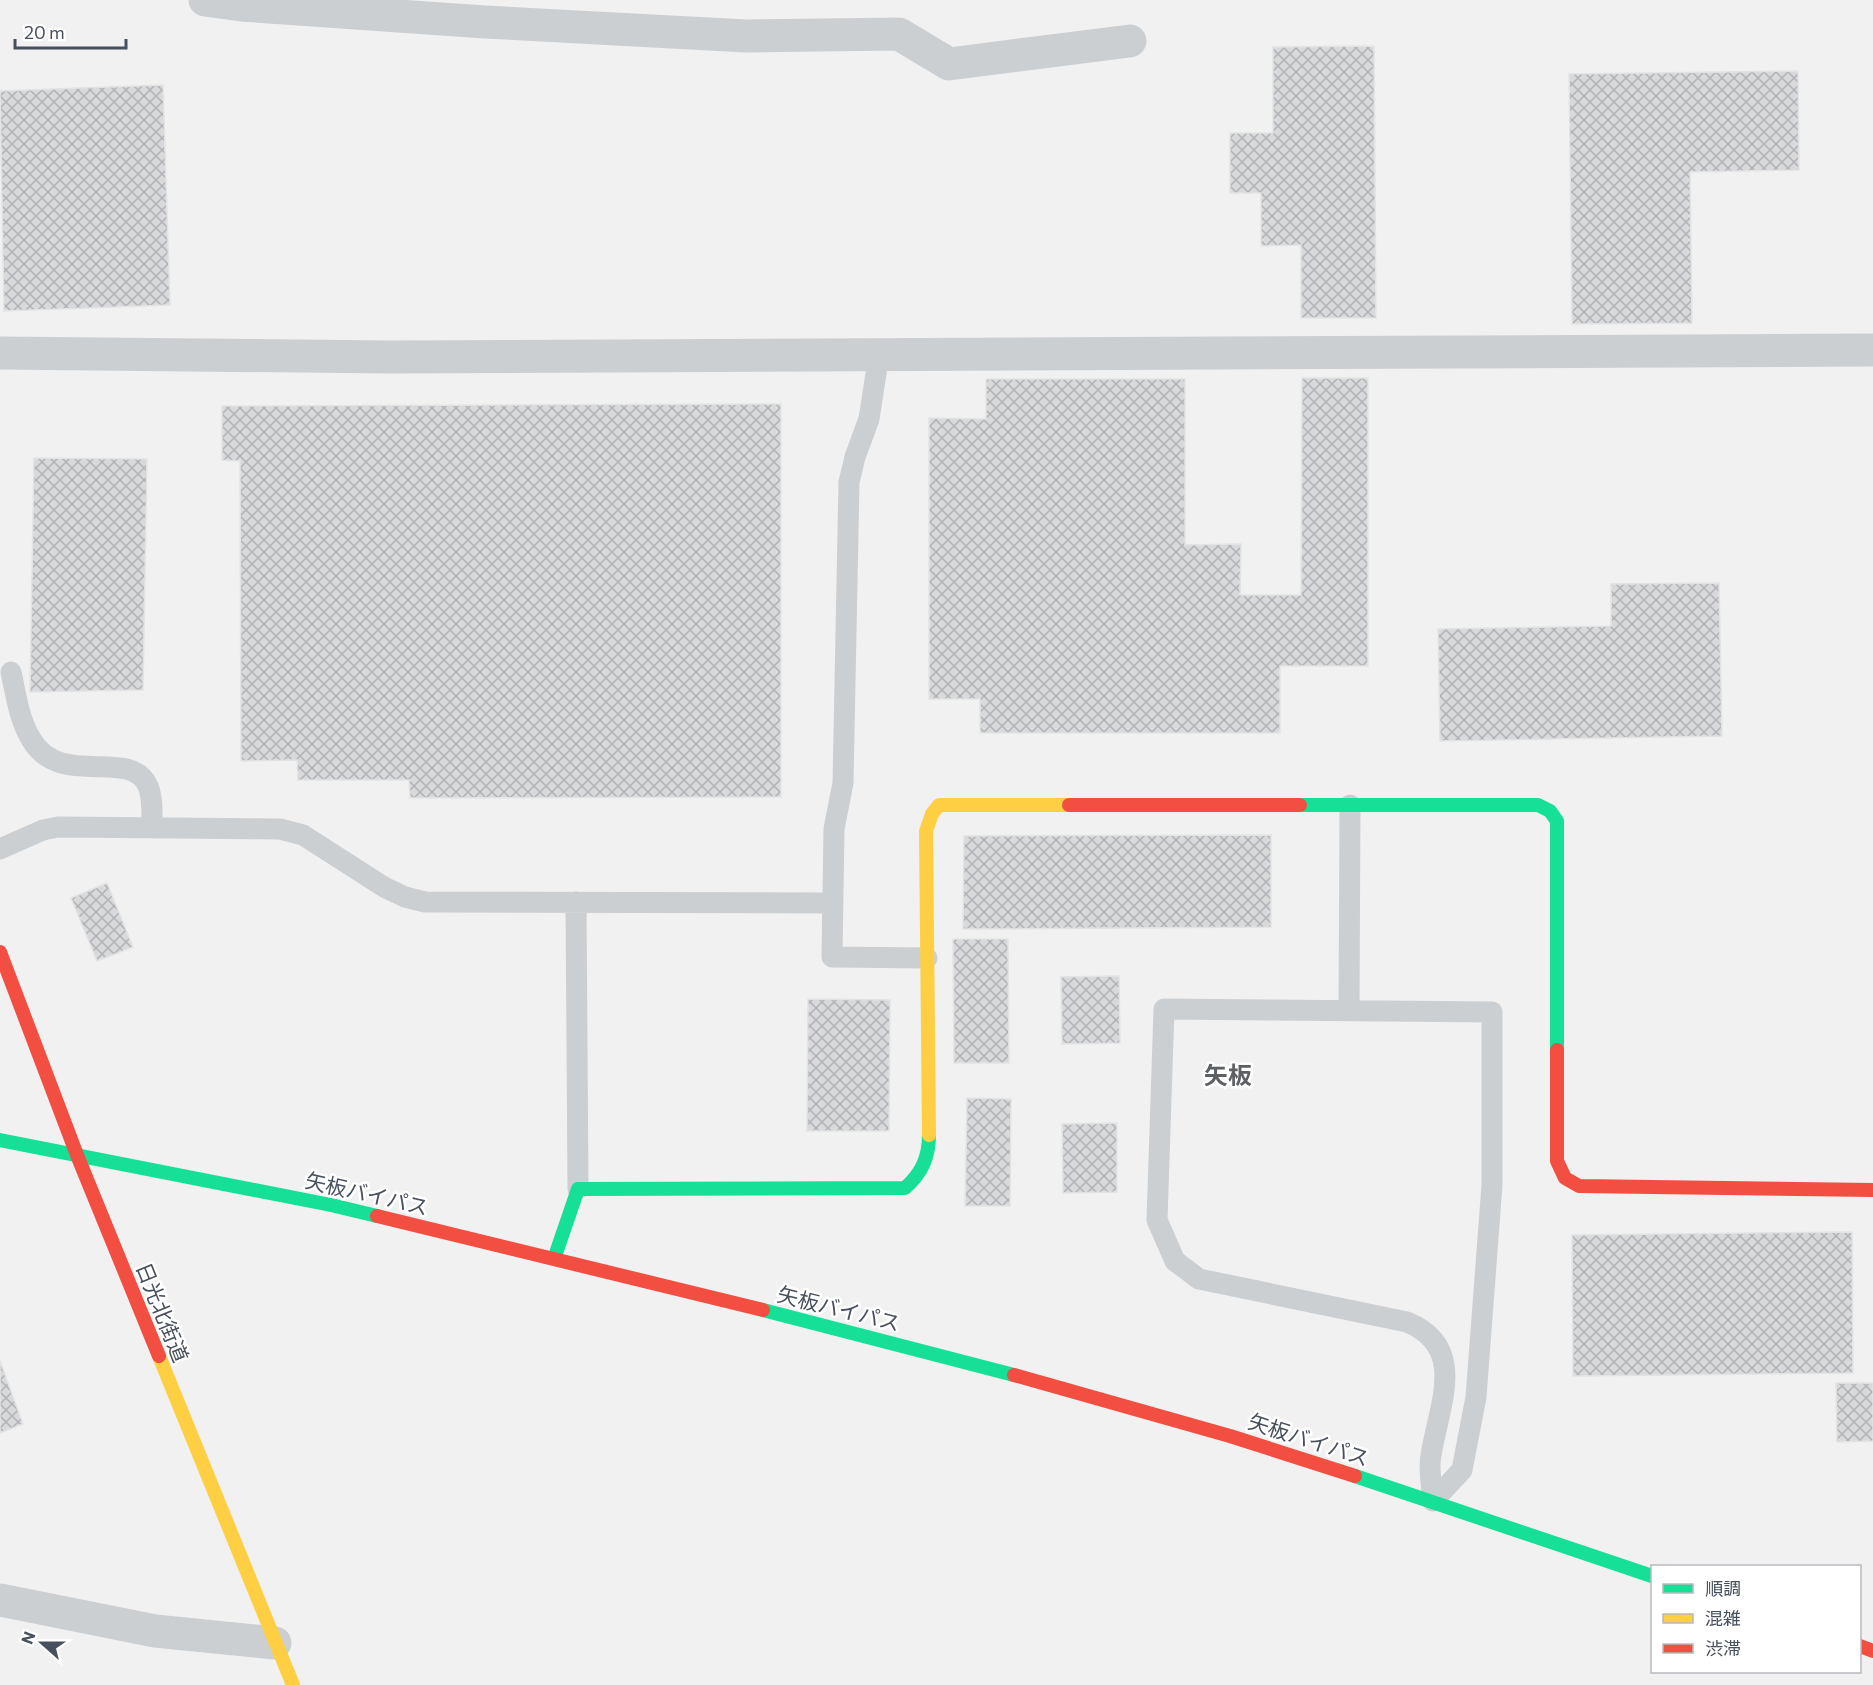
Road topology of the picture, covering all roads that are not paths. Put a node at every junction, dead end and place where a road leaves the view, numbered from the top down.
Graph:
1 (205, 0) edge
2 (1130, 41) dead end
3 (1873, 350) edge
4 (0, 353) edge
5 (879, 354) junction
6 (11, 672) dead end
7 (1350, 805) junction
8 (152, 828) junction
9 (0, 849) edge
10 (576, 902) junction
11 (832, 903) junction
12 (0, 952) edge
13 (927, 958) junction
14 (1349, 1010) junction
15 (0, 1140) edge
16 (77, 1155) junction
17 (578, 1189) junction
18 (1873, 1190) edge
19 (554, 1259) junction
20 (1433, 1501) junction
21 (1651, 1575) edge
22 (0, 1600) edge
23 (275, 1643) junction
24 (293, 1685) edge

1 - 2 street
3 - 5 street
4 - 5 street
5 - 11 lane
6 - 8 lane
7 - 13 main road
7 - 14 lane
7 - 18 main road
8 - 9 lane
8 - 10 lane
10 - 11 lane
10 - 17 lane
11 - 13 lane
12 - 16 main road, 日光北街道
13 - 17 main road
14 - 20 lane
14 - 20 lane
15 - 16 main road, 矢板バイパス
16 - 19 main road, 矢板バイパス
16 - 23 main road, 日光北街道
17 - 19 main road
19 - 20 main road, 矢板バイパス
20 - 21 main road, 矢板バイパス
22 - 23 street
23 - 24 main road, 日光北街道

